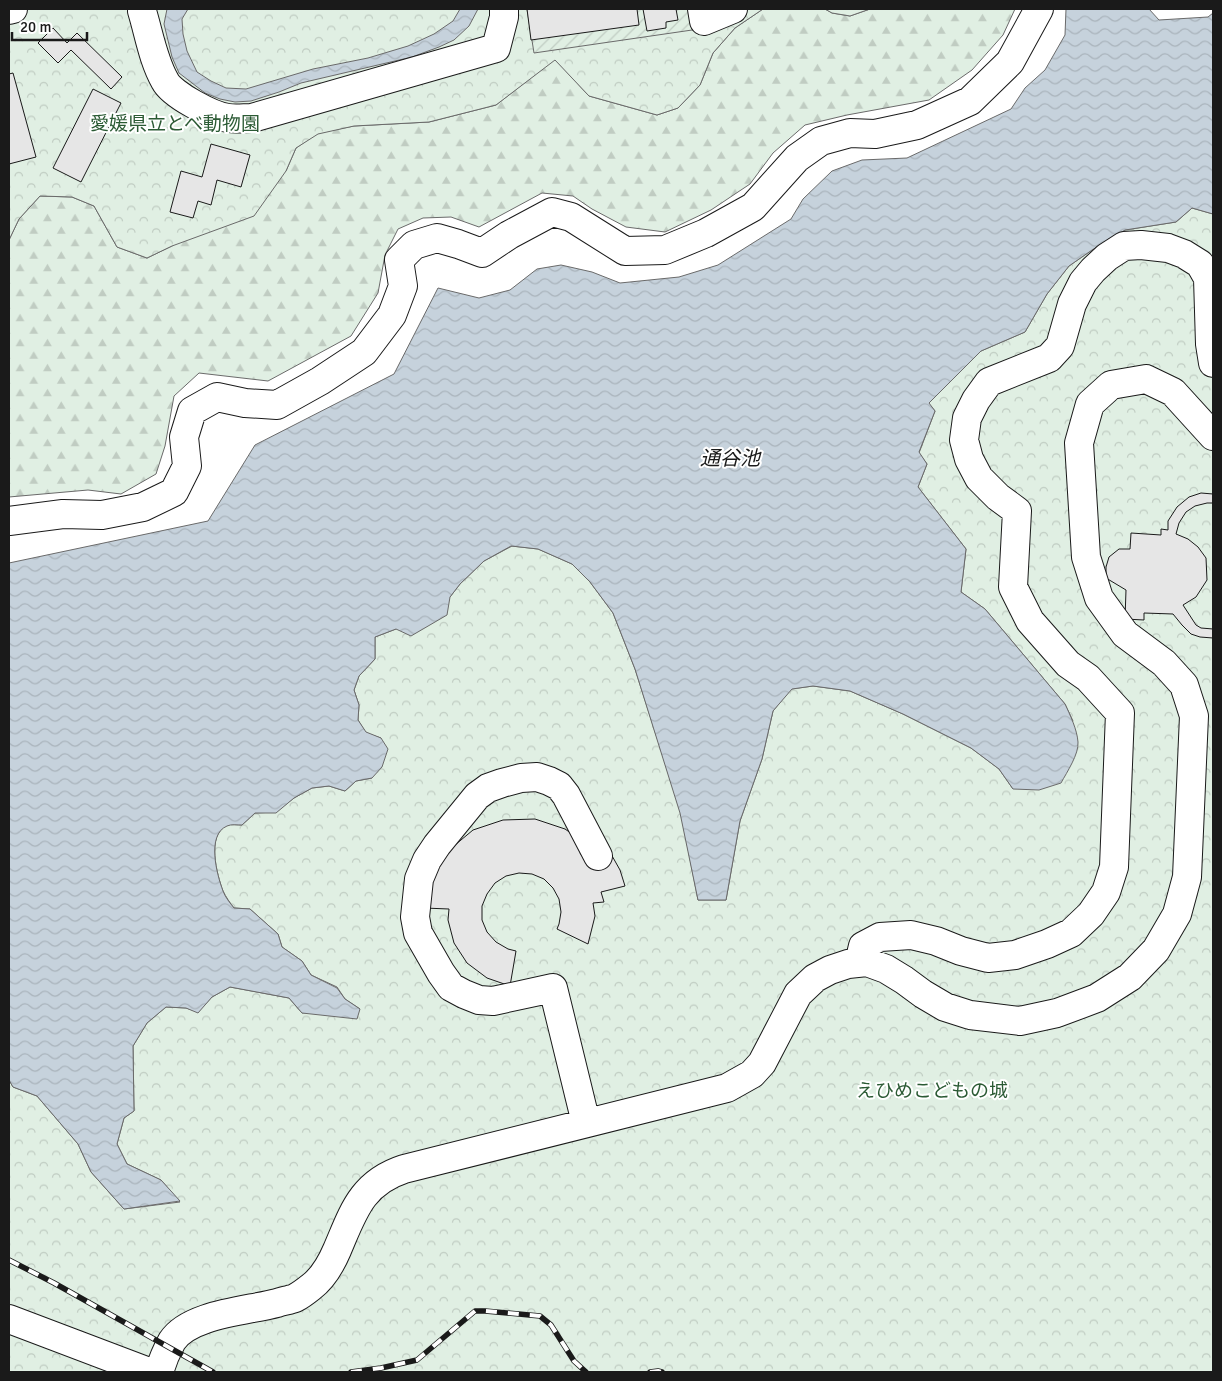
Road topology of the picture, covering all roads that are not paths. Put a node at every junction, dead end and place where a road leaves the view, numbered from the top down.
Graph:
1 (13, 9) edge
2 (139, 9) edge
3 (504, 9) edge
4 (702, 9) edge
5 (733, 9) edge
6 (1039, 9) edge
7 (9, 10) edge
8 (1213, 363) edge
9 (1213, 436) edge
10 (9, 521) edge
11 (598, 856) dead end
12 (858, 963) junction
13 (586, 1123) junction
14 (9, 1319) edge
15 (149, 1372) edge
16 (159, 1372) edge

1 - 7 lane
2 - 3 lane
4 - 5 lane
6 - 10 lane
8 - 12 lane
9 - 12 lane
11 - 13 lane
12 - 13 lane
13 - 16 lane
14 - 15 lane

